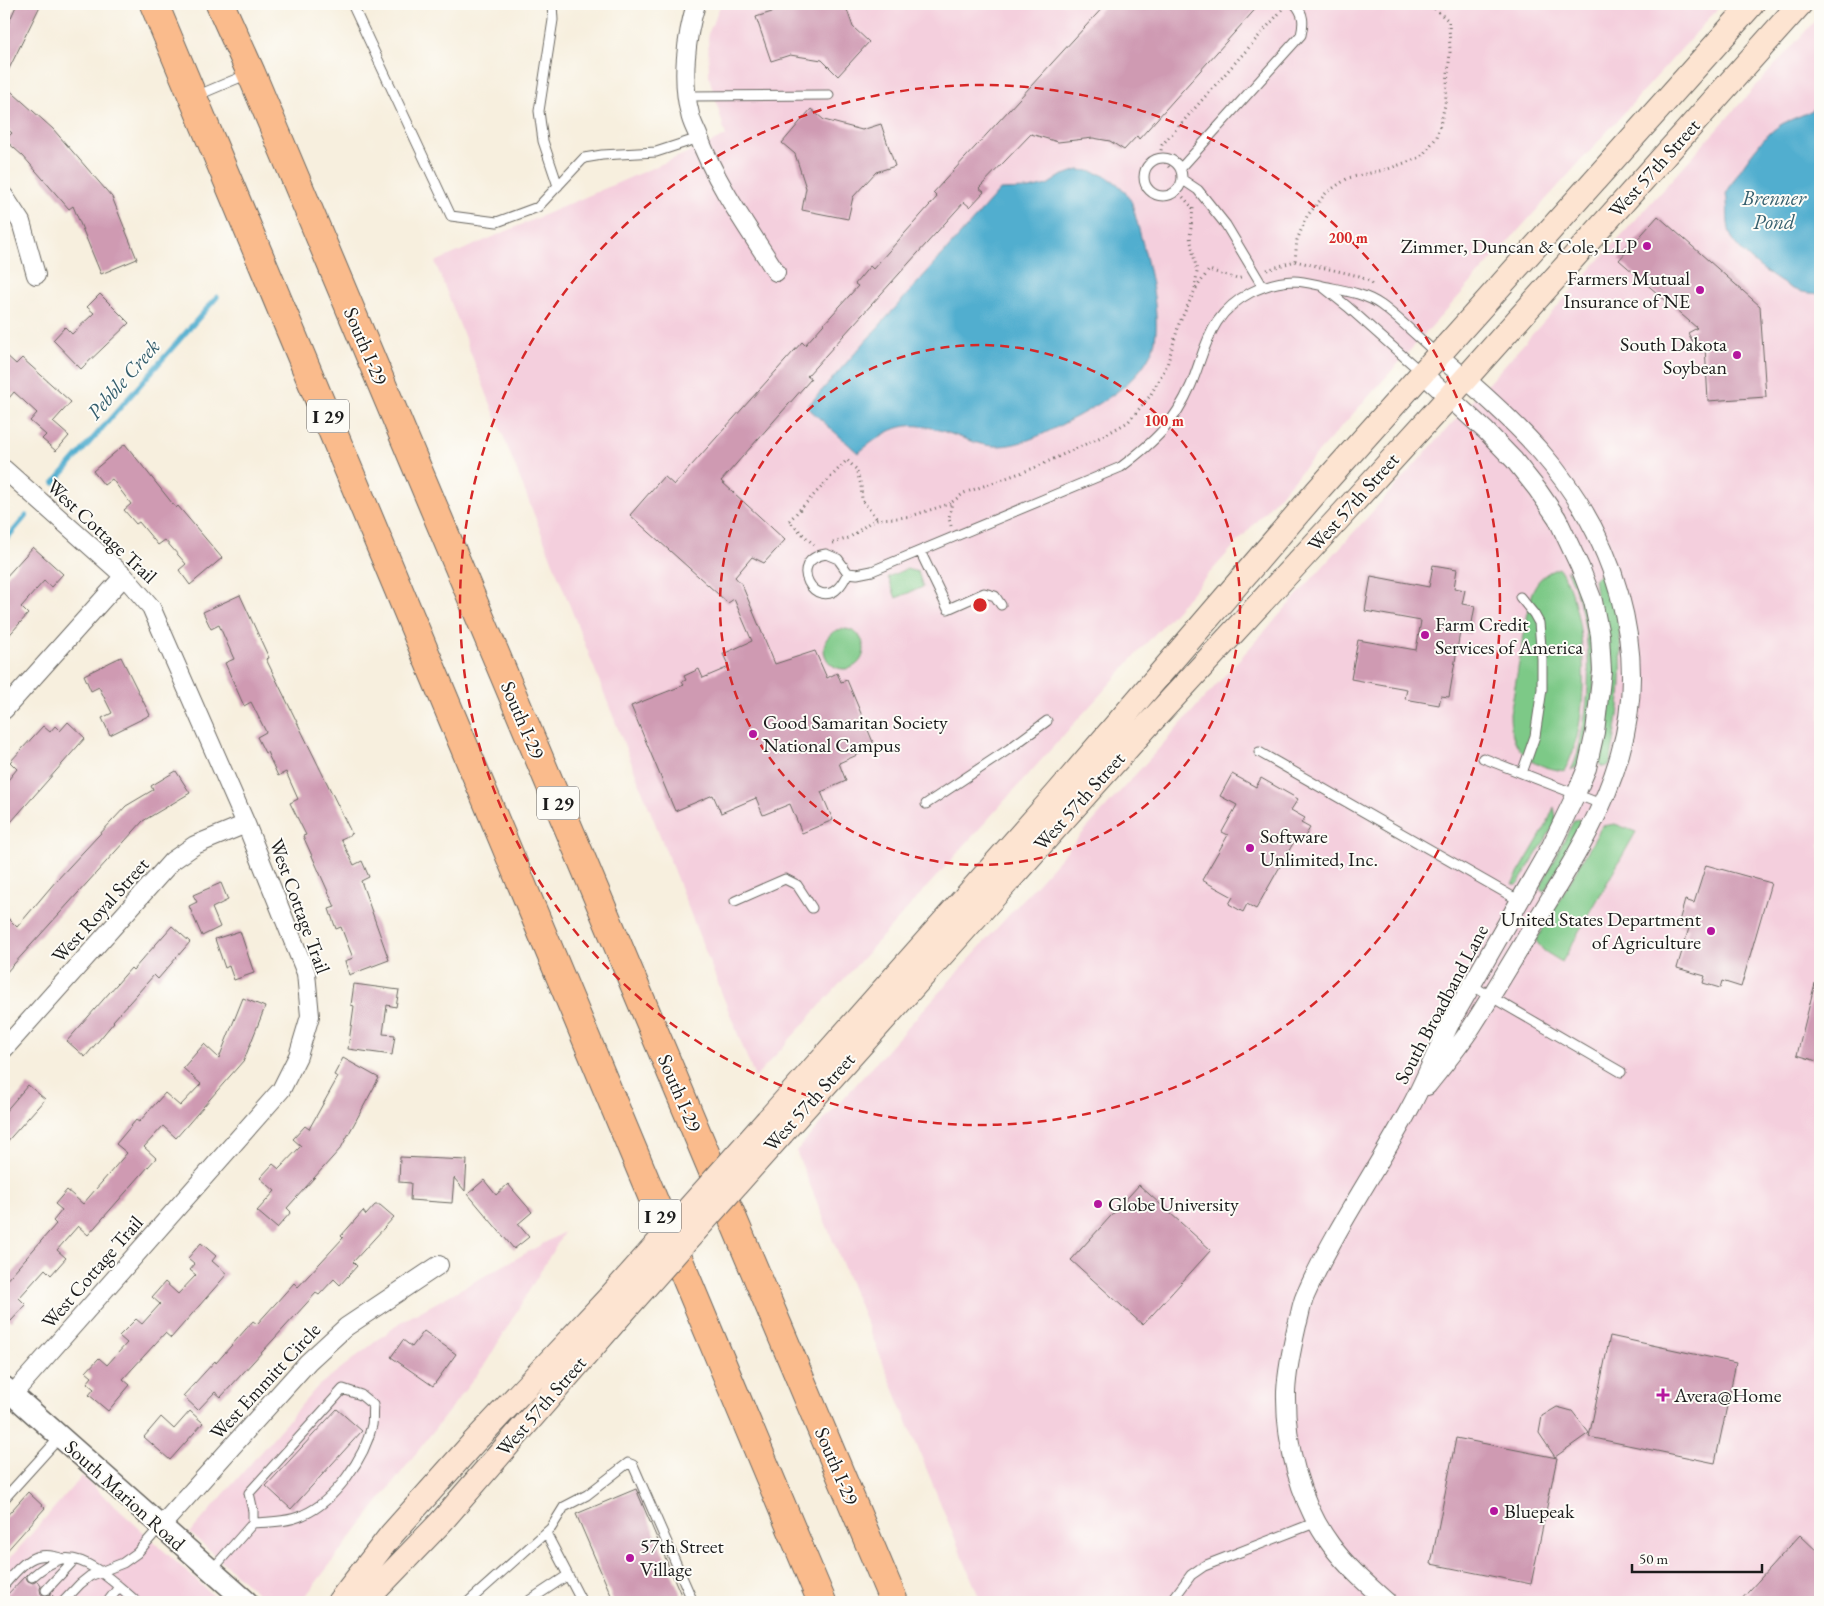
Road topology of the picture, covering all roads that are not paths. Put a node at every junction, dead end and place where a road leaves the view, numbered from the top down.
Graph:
1 (154, 4) edge
2 (220, 4) edge
3 (352, 4) edge
4 (552, 4) edge
5 (696, 4) edge
6 (1295, 4) edge
7 (1752, 4) edge
8 (1800, 4) edge
9 (251, 73) junction
10 (829, 95) dead end
11 (688, 96) junction
12 (193, 97) junction
13 (699, 138) junction
14 (1181, 168) junction
15 (1183, 180) junction
16 (558, 186) junction
17 (4, 196) edge
18 (776, 272) dead end
19 (36, 275) dead end
20 (1321, 286) junction
21 (1263, 287) junction
22 (1438, 356) junction
23 (1422, 374) junction
24 (1466, 379) junction
25 (1449, 397) junction
26 (4, 469) edge
27 (920, 551) junction
28 (848, 573) junction
29 (124, 576) junction
30 (1520, 597) dead end
31 (1001, 605) dead end
32 (4, 710) edge
33 (1047, 721) dead end
34 (1259, 752) dead end
35 (1483, 758) dead end
36 (1522, 773) junction
37 (1576, 794) junction
38 (926, 804) dead end
39 (1601, 804) junction
40 (246, 824) junction
41 (735, 901) dead end
42 (1520, 901) junction
43 (812, 908) dead end
44 (1471, 985) junction
45 (1491, 996) junction
46 (4, 1049) edge
47 (1621, 1072) dead end
48 (1411, 1106) junction
49 (774, 1127) junction
50 (439, 1265) dead end
51 (616, 1305) junction
52 (8, 1391) edge
53 (60, 1437) junction
54 (4, 1499) edge
55 (1317, 1522) junction
56 (253, 1523) junction
57 (160, 1527) junction
58 (546, 1533) junction
59 (63, 1559) junction
60 (74, 1560) junction
61 (101, 1571) junction
62 (211, 1571) junction
63 (568, 1575) junction
64 (32, 1577) dead end
65 (4, 1584) edge
66 (119, 1587) junction
67 (46, 1590) dead end
68 (108, 1600) dead end
69 (63, 1602) edge
70 (137, 1602) edge
71 (247, 1602) edge
72 (340, 1602) edge
73 (364, 1602) edge
74 (468, 1602) edge
75 (527, 1602) edge
76 (582, 1602) edge
77 (693, 1602) edge
78 (822, 1602) edge
79 (894, 1602) edge
80 (1171, 1602) edge
81 (1386, 1602) edge

1 - 12 highway, I 29
2 - 9 highway, South I-29 / I 29
3 - 16 lane
4 - 16 lane
5 - 11 street
6 - 14 lane
7 - 22 main road, West 57th Street
8 - 24 main road, West 57th Street
9 - 12 lane
9 - 79 highway, South I-29 / I 29
10 - 11 lane
11 - 13 street
12 - 78 highway, I 29
13 - 16 lane
13 - 18 street
14 - 15 lane
14 - 15 lane
15 - 21 lane
17 - 19 street
20 - 21 lane
20 - 22 lane
20 - 23 lane
21 - 27 lane
22 - 23 main road, West 57th Street
22 - 24 street, South Broadband Lane
23 - 25 street, South Broadband Lane
23 - 49 main road, West 57th Street
24 - 25 main road, West 57th Street
24 - 39 street, South Broadband Lane
25 - 37 street, South Broadband Lane
25 - 49 main road, West 57th Street
26 - 29 street, West Cottage Trail
27 - 28 lane
27 - 31 lane
28 - 28 lane
29 - 32 street
29 - 40 street, West Cottage Trail
30 - 36 lane
33 - 38 lane
34 - 42 lane
35 - 36 lane
36 - 37 lane
37 - 39 lane
37 - 42 street, South Broadband Lane
39 - 45 street, South Broadband Lane
40 - 46 street, West Royal Street
40 - 52 street, West Cottage Trail
41 - 43 lane
42 - 44 street, South Broadband Lane
44 - 45 lane
44 - 48 street, South Broadband Lane
45 - 47 lane
45 - 48 street, South Broadband Lane
48 - 55 street, South Broadband Lane
49 - 51 main road, West 57th Street, bridge
50 - 57 street, West Emmitt Circle
51 - 72 main road, West 57th Street
51 - 73 main road, West 57th Street
52 - 53 street, South Marion Road
53 - 54 lane
53 - 57 street, South Marion Road
55 - 80 lane
55 - 81 street, South Broadband Lane
56 - 56 lane
56 - 62 lane
57 - 61 lane
57 - 62 street, South Marion Road
58 - 63 lane
58 - 74 lane
58 - 77 lane
59 - 60 lane
59 - 64 lane
59 - 65 lane
60 - 61 lane
60 - 67 lane
61 - 66 lane
61 - 69 lane
62 - 71 street, South Marion Road
63 - 75 lane
63 - 76 lane
66 - 68 lane
66 - 70 lane

